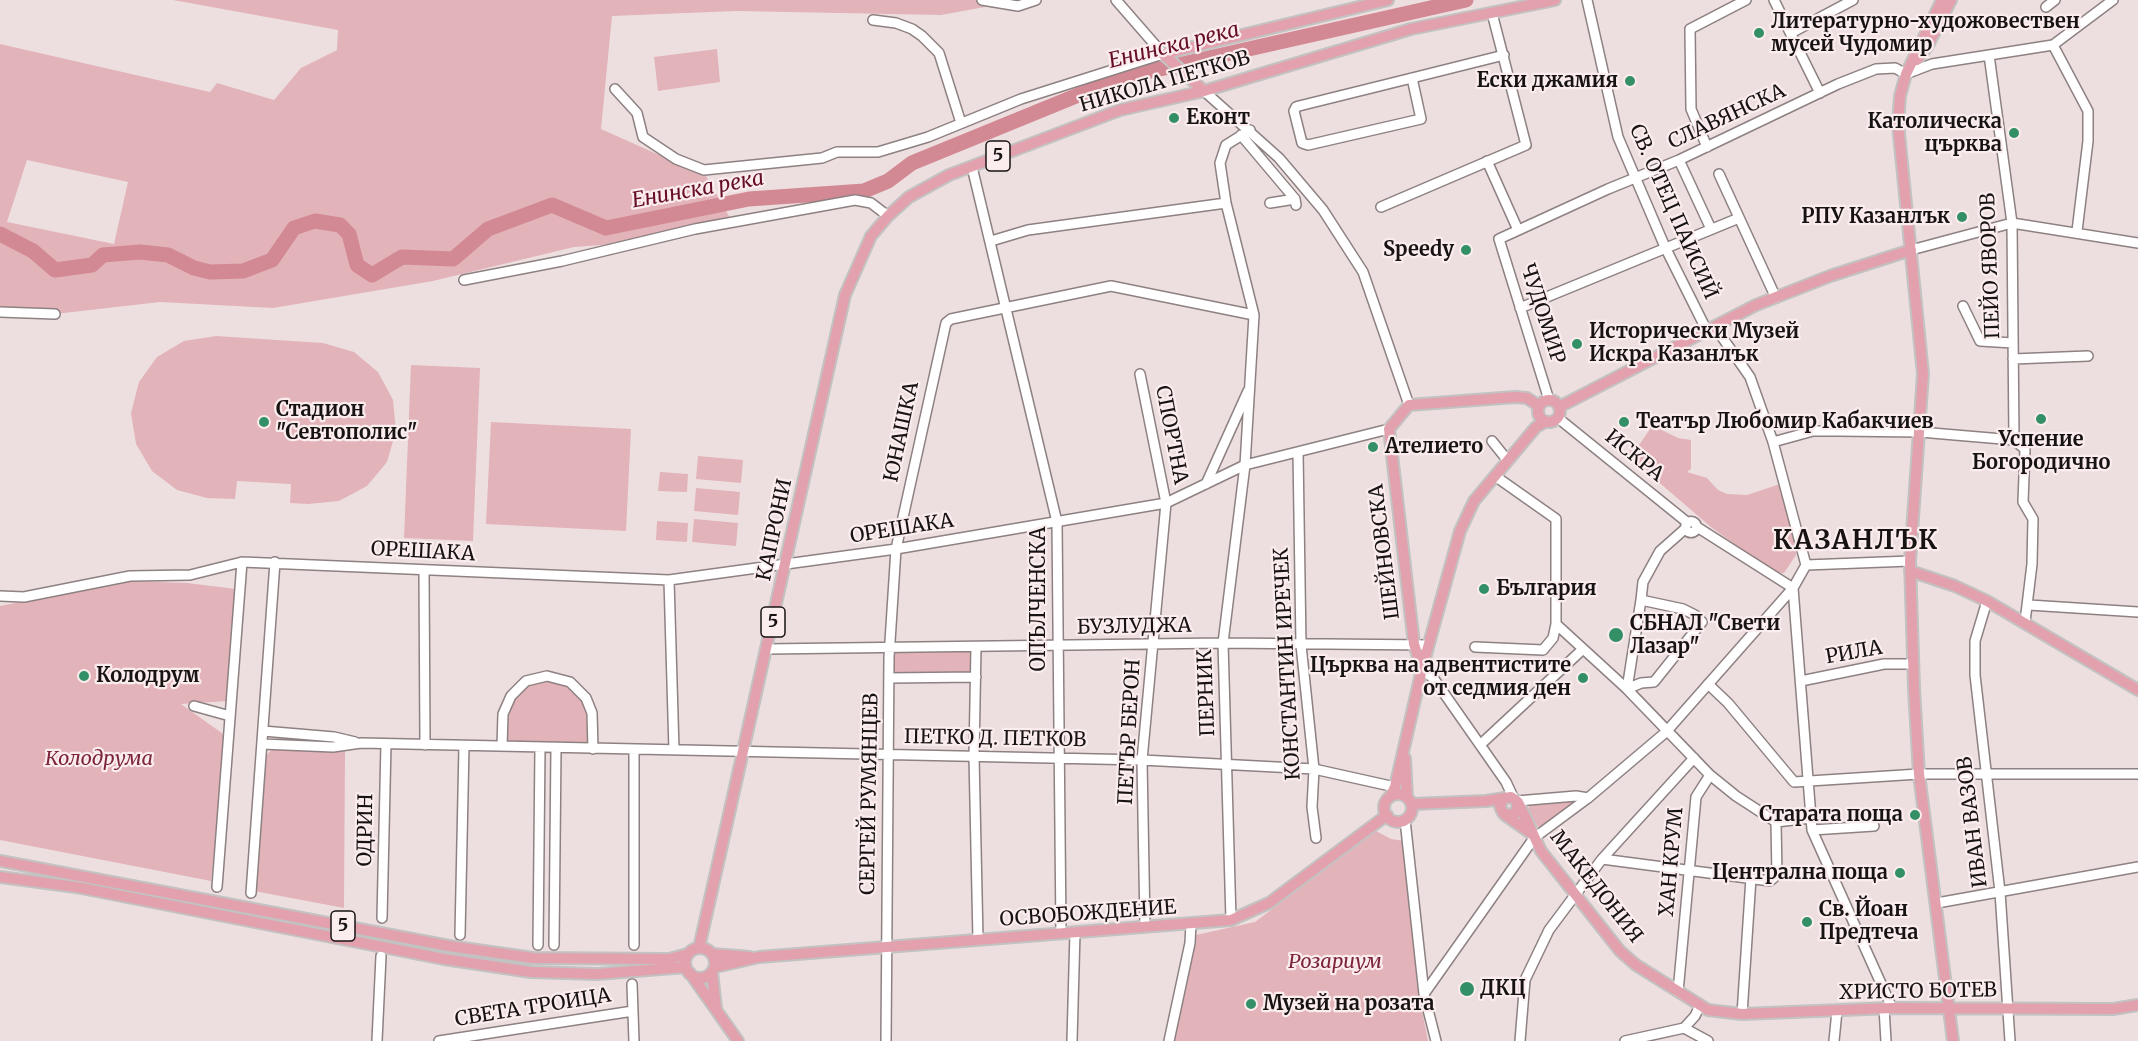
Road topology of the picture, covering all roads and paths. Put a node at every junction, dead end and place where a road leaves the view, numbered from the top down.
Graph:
1 (982, 0) edge
2 (1036, 0) edge
3 (1116, 0) edge
4 (1388, 0) edge
5 (1555, 0) edge
6 (1587, 0) edge
7 (1746, 0) edge
8 (1774, 0) edge
9 (1853, 0) edge
10 (1942, 0) edge
11 (1951, 0) edge
12 (2055, 0) edge
13 (2113, 0) edge
14 (2046, 7) dead end
15 (1492, 13) junction
16 (873, 20) dead end
17 (1791, 33) junction
18 (2053, 45) junction
19 (1504, 55) junction
20 (1989, 55) junction
21 (1166, 57) junction
22 (1906, 74) junction
23 (1412, 78) junction
24 (615, 89) dead end
25 (1204, 91) junction
26 (1820, 93) junction
27 (961, 123) junction
28 (1245, 133) junction
29 (1707, 147) junction
30 (1679, 160) junction
31 (1487, 161) junction
32 (972, 167) junction
33 (1719, 174) dead end
34 (1634, 177) junction
35 (1226, 203) junction
36 (1270, 203) dead end
37 (1381, 207) dead end
38 (888, 216) junction
39 (1739, 218) junction
40 (2012, 222) junction
41 (1711, 229) junction
42 (1518, 230) junction
43 (2077, 231) junction
44 (1499, 239) joint
45 (991, 241) junction
46 (2138, 243) edge
47 (1665, 247) junction
48 (1911, 250) junction
49 (464, 280) dead end
50 (845, 295) joint
51 (1776, 298) junction
52 (1963, 306) dead end
53 (1520, 308) junction
54 (1006, 309) junction
55 (0, 312) edge
56 (55, 314) dead end
57 (1254, 315) junction
58 (1711, 329) junction
59 (2013, 343) junction
60 (2088, 356) dead end
61 (2013, 359) junction
62 (1140, 374) dead end
63 (1250, 386) junction
64 (1544, 403) junction
65 (1409, 405) junction
66 (1559, 413) junction
67 (1545, 422) junction
68 (1389, 429) junction
69 (1920, 432) junction
70 (2014, 440) junction
71 (1492, 441) dead end
72 (1773, 442) junction
73 (1298, 452) junction
74 (1508, 461) junction
75 (1245, 465) junction
76 (1495, 476) junction
77 (1206, 484) junction
78 (1166, 503) junction
79 (1058, 522) junction
80 (1690, 526) junction
81 (896, 549) junction
82 (243, 562) junction
83 (275, 562) junction
84 (786, 563) junction
85 (1806, 565) junction
86 (1910, 566) junction
87 (424, 570) junction
88 (669, 580) junction
89 (1792, 588) junction
90 (0, 596) edge
91 (1641, 600) junction
92 (1987, 601) junction
93 (2029, 605) junction
94 (2138, 612) edge
95 (2025, 622) junction
96 (1556, 624) junction
97 (1223, 643) junction
98 (1414, 644) junction
99 (1153, 645) junction
100 (1301, 645) junction
101 (1429, 645) junction
102 (976, 647) junction
103 (1057, 647) junction
104 (1475, 647) dead end
105 (891, 648) junction
106 (768, 649) junction
107 (1583, 649) junction
108 (1913, 664) junction
109 (1422, 669) junction
110 (976, 677) junction
111 (889, 678) junction
112 (1801, 681) junction
113 (1708, 684) junction
114 (1627, 689) junction
115 (2138, 690) edge
116 (194, 706) dead end
117 (230, 716) junction
118 (263, 731) junction
119 (1666, 732) junction
120 (361, 743) junction
121 (262, 744) junction
122 (386, 744) junction
123 (425, 745) junction
124 (1480, 745) junction
125 (464, 746) junction
126 (502, 746) junction
127 (540, 747) junction
128 (1404, 747) junction
129 (556, 748) junction
130 (593, 748) junction
131 (634, 750) junction
132 (674, 750) junction
133 (744, 752) junction
134 (890, 755) junction
135 (974, 756) junction
136 (1059, 757) junction
137 (1694, 758) junction
138 (1142, 760) junction
139 (1228, 763) junction
140 (1314, 769) junction
141 (1985, 773) junction
142 (1919, 774) junction
143 (2138, 774) edge
144 (1710, 775) junction
145 (1809, 781) junction
146 (1393, 792) junction
147 (1588, 798) junction
148 (1409, 801) junction
149 (1509, 803) junction
150 (1387, 815) junction
151 (1811, 818) junction
152 (1405, 820) junction
153 (1776, 822) junction
154 (1874, 826) dead end
155 (1812, 830) junction
156 (1533, 836) junction
157 (1316, 838) dead end
158 (1602, 859) junction
159 (0, 861) edge
160 (2138, 867) edge
161 (1689, 870) junction
162 (0, 877) edge
163 (1751, 878) junction
164 (217, 887) dead end
165 (2000, 892) junction
166 (250, 894) dead end
167 (1575, 894) junction
168 (1937, 903) junction
169 (382, 918) dead end
170 (1231, 920) junction
171 (1191, 924) junction
172 (1145, 927) junction
173 (1074, 932) junction
174 (1061, 933) junction
175 (460, 935) dead end
176 (978, 940) junction
177 (538, 945) dead end
178 (554, 945) dead end
179 (634, 945) dead end
180 (886, 947) junction
181 (699, 948) junction
182 (688, 954) junction
183 (713, 954) junction
184 (381, 957) dead end
185 (759, 957) junction
186 (688, 970) junction
187 (713, 970) junction
188 (632, 984) dead end
189 (1678, 992) junction
190 (1424, 994) junction
191 (1696, 1003) junction
192 (2138, 1005) edge
193 (1888, 1008) junction
194 (1949, 1008) junction
195 (2010, 1009) junction
196 (633, 1011) junction
197 (1837, 1011) junction
198 (719, 1013) junction
199 (1742, 1014) junction
200 (1684, 1028) junction
201 (377, 1041) edge
202 (439, 1041) edge
203 (634, 1041) edge
204 (738, 1041) edge
205 (886, 1041) edge
206 (1072, 1041) edge
207 (1169, 1041) edge
208 (1436, 1041) edge
209 (1520, 1041) edge
210 (1625, 1041) edge
211 (1708, 1041) edge
212 (1834, 1041) edge
213 (1886, 1041) edge
214 (1953, 1041) edge
215 (2010, 1041) edge

1 - 2 street
3 - 21 street
4 - 21 main road, НИКОЛА ПЕТКОВ
5 - 15 main road, НИКОЛА ПЕТКОВ / 5
6 - 34 street, СВ. ОТЕЦ ПАИСИЙ
7 - 29 street
8 - 17 street
9 - 17 street
10 - 22 main road
11 - 22 main road
12 - 14 street
13 - 18 street
15 - 19 street
15 - 25 main road, НИКОЛА ПЕТКОВ / 5
16 - 27 street
17 - 26 street
18 - 20 street
18 - 43 street
19 - 23 street
19 - 31 street
20 - 22 street
20 - 40 street, ПЕЙО ЯВОРОВ
21 - 25 main road
21 - 27 street
22 - 26 street, СЛАВЯНСКА
22 - 48 main road
23 - 23 street
24 - 27 street
25 - 28 street
25 - 32 main road, НИКОЛА ПЕТКОВ / 5
26 - 29 street, СЛАВЯНСКА
28 - 35 street, ПЕРНИК
28 - 36 street
28 - 65 street
29 - 30 street, СЛАВЯНСКА
30 - 34 street, СЛАВЯНСКА
30 - 41 street
31 - 37 street
31 - 42 street
32 - 38 main road, НИКОЛА ПЕТКОВ / 5
32 - 45 street, ОПЪЛЧЕНСКА
33 - 39 street
34 - 42 street, СЛАВЯНСКА
34 - 47 street, СВ. ОТЕЦ ПАИСИЙ
35 - 45 street
35 - 57 street, ПЕРНИК
38 - 49 street
38 - 50 main road, НИКОЛА ПЕТКОВ / 5
39 - 41 street
39 - 51 street
40 - 43 street
40 - 48 street
40 - 59 street, ПЕЙО ЯВОРОВ
41 - 47 street
42 - 44 street, СЛАВЯНСКА
43 - 46 street
44 - 53 street, ЧУДОМИР
45 - 54 street, ОПЪЛЧЕНСКА
47 - 53 street
47 - 58 street, СВ. ОТЕЦ ПАИСИЙ
48 - 51 main road
48 - 69 main road
50 - 84 main road, КАПРОНИ / 5
51 - 58 main road
52 - 59 street
53 - 64 street, ЧУДОМИР
54 - 57 street
54 - 79 street, ОПЪЛЧЕНСКА
54 - 81 street, ЮНАШКА
55 - 56 street
57 - 63 street, ПЕРНИК
58 - 66 main road
58 - 72 street, СВ. ОТЕЦ ПАИСИЙ
59 - 61 street, ПЕЙО ЯВОРОВ
60 - 61 street
61 - 70 street, ПЕЙО ЯВОРОВ
62 - 78 street, СПОРТНА
63 - 75 street, ПЕРНИК
63 - 77 street
64 - 65 main road
64 - 66 main road
64 - 67 main road
65 - 68 main road
66 - 67 main road
66 - 80 street, ИСКРА
67 - 74 main road
68 - 73 street, ОРЕШАКА
68 - 98 main road, ШЕЙНОВСКА
69 - 70 street
69 - 72 street
69 - 86 main road
70 - 93 street
71 - 74 street
72 - 85 street, СВ. ОТЕЦ ПАИСИЙ
73 - 75 street, ОРЕШАКА
73 - 100 street, КОНСТАНТИН ИРЕЧЕК
74 - 76 main road
75 - 77 street, ОРЕШАКА
75 - 97 street, ПЕРНИК
76 - 96 street
76 - 101 main road
77 - 78 street, ОРЕШАКА
78 - 79 street, ОРЕШАКА
78 - 99 street, ПЕТЪР БЕРОН
79 - 81 street, ОРЕШАКА
79 - 103 street, ОПЪЛЧЕНСКА
80 - 89 street, ИСКРА
80 - 91 street
81 - 84 street, ОРЕШАКА
81 - 105 street, СЕРГЕЙ РУМЯНЦЕВ
82 - 83 street, ОРЕШАКА
82 - 90 street, ОРЕШАКА
82 - 117 street
83 - 87 street, ОРЕШАКА
83 - 118 street
84 - 88 street, ОРЕШАКА
84 - 106 main road, КАПРОНИ / 5
85 - 86 street
85 - 89 street
86 - 92 main road
86 - 108 main road
87 - 88 street, ОРЕШАКА
87 - 123 street
88 - 132 street
89 - 112 street
89 - 113 street
91 - 114 street
91 - 114 street
92 - 95 main road
92 - 141 street, ИВАН ВАЗОВ
93 - 94 street
93 - 95 street
95 - 115 main road
96 - 104 street
96 - 107 street
97 - 99 street, БУЗЛУДЖА
97 - 100 street, БУЗЛУДЖА
97 - 139 street, ПЕРНИК
98 - 100 street, БУЗЛУДЖА
98 - 101 street, БУЗЛУДЖА
98 - 109 main road, ШЕЙНОВСКА
99 - 103 street, БУЗЛУДЖА
99 - 138 street, ПЕТЪР БЕРОН
100 - 140 street, КОНСТАНТИН ИРЕЧЕК
101 - 109 main road
102 - 103 street, БУЗЛУДЖА
102 - 105 street, БУЗЛУДЖА
102 - 110 street
103 - 136 street, ОПЪЛЧЕНСКА
105 - 106 street, БУЗЛУДЖА
105 - 111 street, СЕРГЕЙ РУМЯНЦЕВ
106 - 133 main road, КАПРОНИ / 5
107 - 114 street
107 - 124 street
108 - 112 street, РИЛА
108 - 142 main road
109 - 124 street, МАКЕДОНИЯ
109 - 128 main road
110 - 111 street
110 - 135 street
111 - 134 street, СЕРГЕЙ РУМЯНЦЕВ
112 - 145 street
113 - 119 street
113 - 145 street
114 - 119 street
116 - 117 street
117 - 164 street
118 - 120 street, ПЕТКО Д. ПЕТКОВ
118 - 121 street
119 - 137 street
119 - 147 street
120 - 121 street, ПЕТКО Д. ПЕТКОВ
120 - 122 street, ПЕТКО Д. ПЕТКОВ
121 - 166 street
122 - 123 street, ПЕТКО Д. ПЕТКОВ
122 - 169 street, ОДРИН
123 - 125 street, ПЕТКО Д. ПЕТКОВ
124 - 149 street, МАКЕДОНИЯ
125 - 126 street, ПЕТКО Д. ПЕТКОВ
125 - 175 street
126 - 127 street, ПЕТКО Д. ПЕТКОВ
126 - 130 street
127 - 129 street, ПЕТКО Д. ПЕТКОВ
127 - 177 street
128 - 146 main road
128 - 148 main road
129 - 130 street, ПЕТКО Д. ПЕТКОВ
129 - 178 street
130 - 131 street, ПЕТКО Д. ПЕТКОВ
131 - 132 street, ПЕТКО Д. ПЕТКОВ
131 - 179 street
132 - 133 street, ПЕТКО Д. ПЕТКОВ
133 - 134 street, ПЕТКО Д. ПЕТКОВ
133 - 181 main road, КАПРОНИ / 5
134 - 135 street, ПЕТКО Д. ПЕТКОВ
134 - 180 street, СЕРГЕЙ РУМЯНЦЕВ
135 - 136 street, ПЕТКО Д. ПЕТКОВ
135 - 176 street
136 - 138 street, ПЕТКО Д. ПЕТКОВ
136 - 174 street, ОПЪЛЧЕНСКА
137 - 144 street
137 - 158 street
138 - 139 street, ПЕТКО Д. ПЕТКОВ
138 - 172 street, ПЕТЪР БЕРОН
139 - 140 street, ПЕТКО Д. ПЕТКОВ
139 - 170 street, ПЕРНИК
140 - 146 street, ПЕТКО Д. ПЕТКОВ
140 - 157 street, КОНСТАНТИН ИРЕЧЕК
141 - 142 street
141 - 143 street
141 - 165 street, ИВАН ВАЗОВ
142 - 145 street
142 - 168 main road
144 - 153 street
144 - 161 street, ХАН КРУМ
145 - 151 street
146 - 148 main road
146 - 150 main road
147 - 149 street
147 - 156 street
148 - 149 main road
148 - 152 main road
149 - 156 main road, МАКЕДОНИЯ
149 - 156 main road, МАКЕДОНИЯ
150 - 152 main road
150 - 170 main road, ОСВОБОЖДЕНИЕ
151 - 153 street
151 - 155 street
152 - 190 street
153 - 163 street
154 - 155 street
155 - 193 street
156 - 167 main road, МАКЕДОНИЯ
156 - 190 street
158 - 161 street
158 - 167 street
159 - 182 main road, 5
160 - 165 street
161 - 163 street
161 - 189 street, ХАН КРУМ
162 - 186 main road, 5
163 - 199 street
165 - 168 street
165 - 195 street, ИВАН ВАЗОВ
167 - 189 main road, МАКЕДОНИЯ
167 - 209 street
168 - 194 main road
170 - 171 main road, ОСВОБОЖДЕНИЕ
171 - 172 main road, ОСВОБОЖДЕНИЕ
171 - 207 street
172 - 173 main road, ОСВОБОЖДЕНИЕ
173 - 174 main road, ОСВОБОЖДЕНИЕ
173 - 206 street
174 - 176 main road, ОСВОБОЖДЕНИЕ
176 - 180 main road, ОСВОБОЖДЕНИЕ
180 - 185 main road, ОСВОБОЖДЕНИЕ
180 - 205 street, СЕРГЕЙ РУМЯНЦЕВ
181 - 182 main road, 5
181 - 183 main road
182 - 186 main road
183 - 185 main road, ОСВОБОЖДЕНИЕ
183 - 187 main road
184 - 201 street
185 - 187 main road, ОСВОБОЖДЕНИЕ
186 - 187 main road, 5
186 - 198 main road
187 - 198 main road
188 - 196 street
189 - 191 main road, МАКЕДОНИЯ
190 - 208 street
191 - 199 main road, ХРИСТО БОТЕВ
191 - 200 street
192 - 195 main road, ХРИСТО БОТЕВ
193 - 194 main road, ХРИСТО БОТЕВ
193 - 197 main road, ХРИСТО БОТЕВ
193 - 213 street
194 - 195 main road, ХРИСТО БОТЕВ
194 - 214 main road
195 - 215 street, ИВАН ВАЗОВ
196 - 202 street, СВЕТА ТРОИЦА
196 - 203 street
197 - 199 main road, ХРИСТО БОТЕВ
197 - 212 street
198 - 204 main road
200 - 210 street
200 - 211 street

